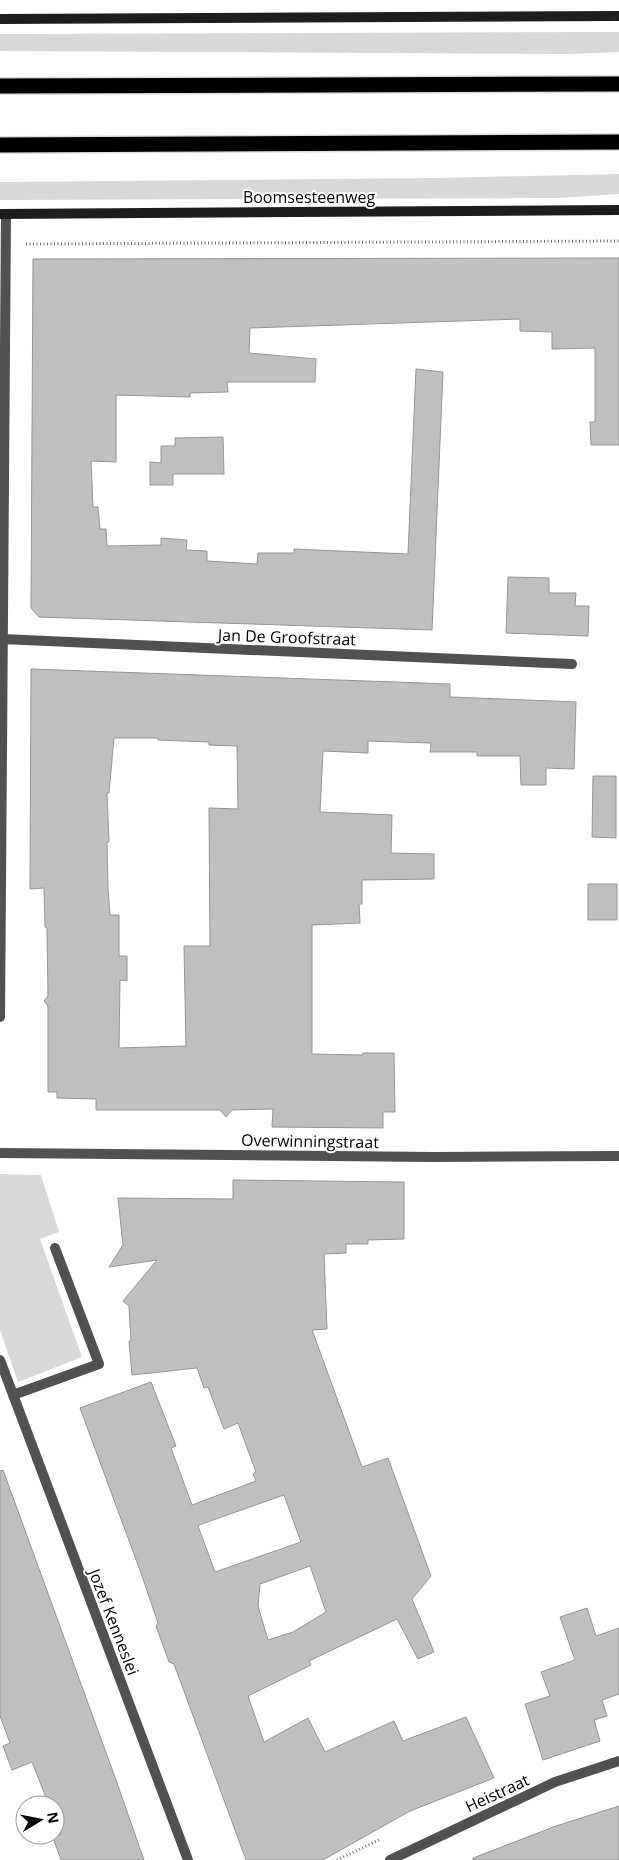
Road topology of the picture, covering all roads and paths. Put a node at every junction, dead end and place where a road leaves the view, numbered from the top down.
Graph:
1 (619, 16) edge
2 (0, 20) edge
3 (619, 84) edge
4 (0, 86) edge
5 (619, 142) edge
6 (0, 145) edge
7 (619, 210) edge
8 (3, 214) edge
9 (619, 241) edge
10 (5, 244) junction
11 (2, 639) junction
12 (572, 664) dead end
13 (0, 1016) edge
14 (0, 1153) edge
15 (619, 1156) edge
16 (55, 1248) dead end
17 (0, 1360) edge
18 (13, 1395) junction
19 (619, 1761) edge
20 (188, 1860) edge
21 (390, 1860) edge

1 - 2 main road
3 - 4 highway
5 - 6 highway
7 - 8 main road, Boomsesteenweg
8 - 10 street
9 - 10 path
10 - 11 street
11 - 12 street, Jan De Groofstraat
11 - 13 street
14 - 15 street, Overwinningstraat
16 - 18 street
17 - 18 street, Jozef Kenneslei
18 - 20 street, Jozef Kenneslei
19 - 21 street, Heistraat

